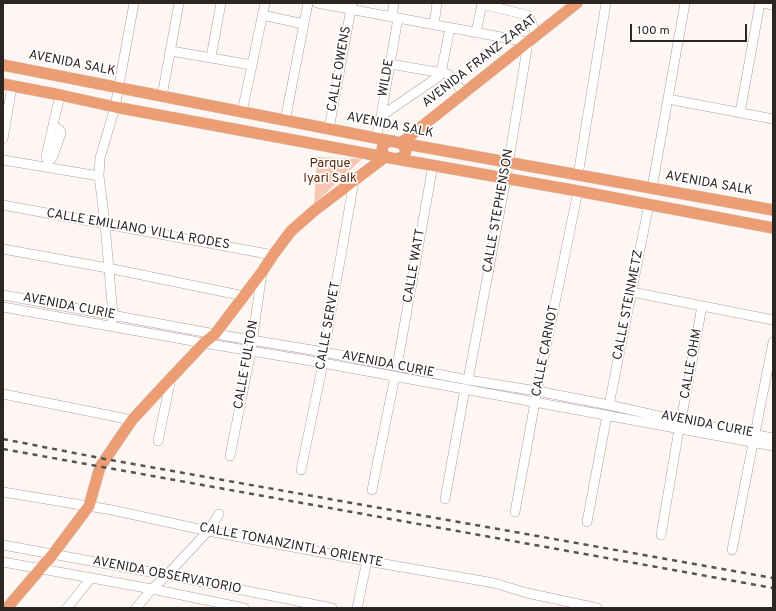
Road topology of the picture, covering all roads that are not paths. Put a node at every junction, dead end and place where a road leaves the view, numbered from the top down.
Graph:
1 (134, 3) edge
2 (179, 3) edge
3 (221, 3) edge
4 (265, 3) edge
5 (308, 3) edge
6 (317, 3) edge
7 (394, 3) edge
8 (438, 3) edge
9 (481, 3) edge
10 (577, 3) edge
11 (606, 3) edge
12 (685, 3) edge
13 (762, 3) edge
14 (773, 5) edge
15 (351, 6) edge
16 (262, 16) junction
17 (395, 18) junction
18 (304, 24) junction
19 (434, 25) junction
20 (450, 28) junction
21 (476, 33) junction
22 (532, 39) junction
23 (171, 51) junction
24 (210, 57) junction
25 (390, 64) junction
26 (3, 65) edge
27 (252, 65) junction
28 (441, 73) junction
29 (8, 85) edge
30 (118, 88) junction
31 (464, 93) junction
32 (60, 95) junction
33 (162, 96) junction
34 (668, 99) junction
35 (115, 107) junction
36 (242, 112) junction
37 (740, 113) junction
38 (381, 116) junction
39 (773, 119) edge
40 (285, 121) junction
41 (53, 127) dead end
42 (329, 129) junction
43 (3, 138) edge
44 (376, 138) junction
45 (397, 142) junction
46 (390, 158) junction
47 (3, 160) edge
48 (509, 162) junction
49 (433, 166) junction
50 (578, 175) junction
51 (99, 176) junction
52 (506, 178) junction
53 (354, 181) junction
54 (652, 188) junction
55 (578, 191) junction
56 (649, 204) junction
57 (3, 205) edge
58 (773, 210) edge
59 (105, 224) junction
60 (773, 228) edge
61 (3, 249) edge
62 (273, 255) junction
63 (108, 268) junction
64 (262, 272) junction
65 (632, 292) junction
66 (3, 295) edge
67 (244, 296) junction
68 (702, 306) junction
69 (3, 307) edge
70 (113, 315) junction
71 (773, 320) edge
72 (112, 326) junction
73 (215, 334) junction
74 (252, 341) junction
75 (773, 342) edge
76 (204, 343) junction
77 (251, 351) junction
78 (324, 352) junction
79 (322, 363) junction
80 (397, 366) junction
81 (395, 376) junction
82 (171, 378) junction
83 (468, 380) junction
84 (465, 389) junction
85 (538, 391) junction
86 (3, 394) edge
87 (536, 402) junction
88 (609, 405) junction
89 (607, 415) junction
90 (132, 420) junction
91 (680, 425) junction
92 (753, 438) junction
93 (773, 438) edge
94 (158, 441) dead end
95 (773, 446) edge
96 (230, 456) dead end
97 (301, 470) dead end
98 (372, 490) dead end
99 (3, 492) edge
100 (445, 500) dead end
101 (89, 506) junction
102 (515, 512) dead end
103 (219, 514) dead end
104 (587, 522) dead end
105 (208, 531) junction
106 (661, 536) dead end
107 (3, 545) edge
108 (732, 550) dead end
109 (53, 554) junction
110 (367, 561) junction
111 (3, 562) edge
112 (40, 569) junction
113 (167, 575) junction
114 (91, 578) junction
115 (152, 589) junction
116 (578, 606) edge
117 (7, 608) edge
118 (66, 608) edge
119 (136, 608) edge
120 (244, 608) edge
121 (332, 608) edge
122 (357, 608) edge
123 (597, 608) edge

1 - 30 street
2 - 23 street
3 - 24 street
4 - 16 street
5 - 18 street
6 - 15 street
7 - 17 street, WILDE
8 - 19 street
9 - 21 street
9 - 22 street
10 - 22 main road, AVENIDA FRANZ ZARAT
11 - 50 street
12 - 34 street
13 - 14 street
13 - 37 street
15 - 17 street
15 - 42 street, CALLE OWENS
16 - 18 street
16 - 27 street
17 - 19 street
17 - 25 street, WILDE
18 - 40 street
19 - 20 street
20 - 21 street
20 - 28 street
21 - 22 street
22 - 31 main road, AVENIDA FRANZ ZARAT
22 - 48 street, CALLE STEPHENSON
23 - 24 street
23 - 33 street
24 - 27 street
25 - 28 street
25 - 38 street, WILDE
26 - 30 main road, AVENIDA SALK
27 - 36 street
28 - 31 street
28 - 38 street
29 - 32 main road
29 - 43 street
30 - 33 main road, AVENIDA SALK
30 - 35 street
31 - 45 main road, AVENIDA FRANZ ZARAT
32 - 35 main road
32 - 41 street
33 - 36 main road, AVENIDA SALK
34 - 37 street
34 - 54 street
35 - 46 main road
35 - 51 street
36 - 40 main road, AVENIDA SALK
37 - 39 street
38 - 44 street, WILDE
40 - 42 main road, AVENIDA SALK
42 - 44 main road, AVENIDA SALK
44 - 45 main road, AVENIDA SALK
45 - 46 main road
45 - 46 main road
45 - 48 main road, AVENIDA SALK
46 - 49 main road
46 - 53 main road
47 - 51 street
48 - 50 main road, AVENIDA SALK
48 - 52 street, CALLE STEPHENSON
49 - 52 main road
49 - 80 street, CALLE WATT
50 - 54 main road, AVENIDA SALK
51 - 59 street
52 - 55 main road
52 - 83 street, CALLE STEPHENSON
53 - 62 main road
53 - 78 street, CALLE SERVET
54 - 58 main road, AVENIDA SALK
55 - 56 main road
55 - 85 street, CALLE CARNOT
56 - 60 main road
56 - 65 street, CALLE STEINMETZ
57 - 59 street, CALLE EMILIANO VILLA RODES
59 - 62 street, CALLE EMILIANO VILLA RODES
59 - 63 street
61 - 63 street
62 - 64 main road
63 - 67 street
63 - 70 street
64 - 67 main road
64 - 74 street, CALLE FULTON
65 - 68 street
65 - 88 street, CALLE STEINMETZ
66 - 70 street, AVENIDA CURIE
67 - 73 main road
68 - 71 street
68 - 91 street, CALLE OHM
69 - 72 street, AVENIDA CURIE
70 - 72 street
70 - 73 street, AVENIDA CURIE
72 - 76 street, AVENIDA CURIE
73 - 74 street, AVENIDA CURIE
73 - 76 main road
74 - 77 street, CALLE FULTON
74 - 78 street, AVENIDA CURIE
75 - 92 street
76 - 77 street, AVENIDA CURIE
76 - 82 main road
77 - 79 street, AVENIDA CURIE
77 - 96 street, CALLE FULTON
78 - 79 street, CALLE SERVET
78 - 80 street, AVENIDA CURIE
79 - 81 street, AVENIDA CURIE
79 - 97 street, CALLE SERVET
80 - 83 street, AVENIDA CURIE
81 - 84 street, AVENIDA CURIE
81 - 98 street
82 - 90 main road
82 - 94 street
83 - 85 street, AVENIDA CURIE
84 - 87 street, AVENIDA CURIE
84 - 100 street
85 - 87 street, CALLE CARNOT
85 - 88 street, AVENIDA CURIE
86 - 90 street
87 - 89 street, AVENIDA CURIE
87 - 102 street, CALLE CARNOT
88 - 91 street, AVENIDA CURIE
89 - 91 street, AVENIDA CURIE
89 - 104 street
90 - 101 main road
91 - 92 street, AVENIDA CURIE
91 - 106 street, CALLE OHM
92 - 93 street, AVENIDA CURIE
92 - 95 street, AVENIDA CURIE
92 - 108 street
99 - 101 street, CALLE TONANZINTLA ORIENTE
101 - 105 street, CALLE TONANZINTLA ORIENTE
101 - 109 main road
103 - 105 street
105 - 110 street, CALLE TONANZINTLA ORIENTE
105 - 113 street
107 - 109 street, AVENIDA OBSERVATORIO
109 - 112 main road
109 - 113 street, AVENIDA OBSERVATORIO
110 - 116 street, CALLE TONANZINTLA ORIENTE
110 - 122 street
111 - 112 street, AVENIDA OBSERVATORIO
112 - 114 street, AVENIDA OBSERVATORIO
112 - 117 main road
113 - 115 street
113 - 121 street, AVENIDA OBSERVATORIO
114 - 115 street, AVENIDA OBSERVATORIO
114 - 118 street
115 - 119 street
115 - 120 street, AVENIDA OBSERVATORIO
116 - 123 street, CALLE TONANZINTLA ORIENTE

